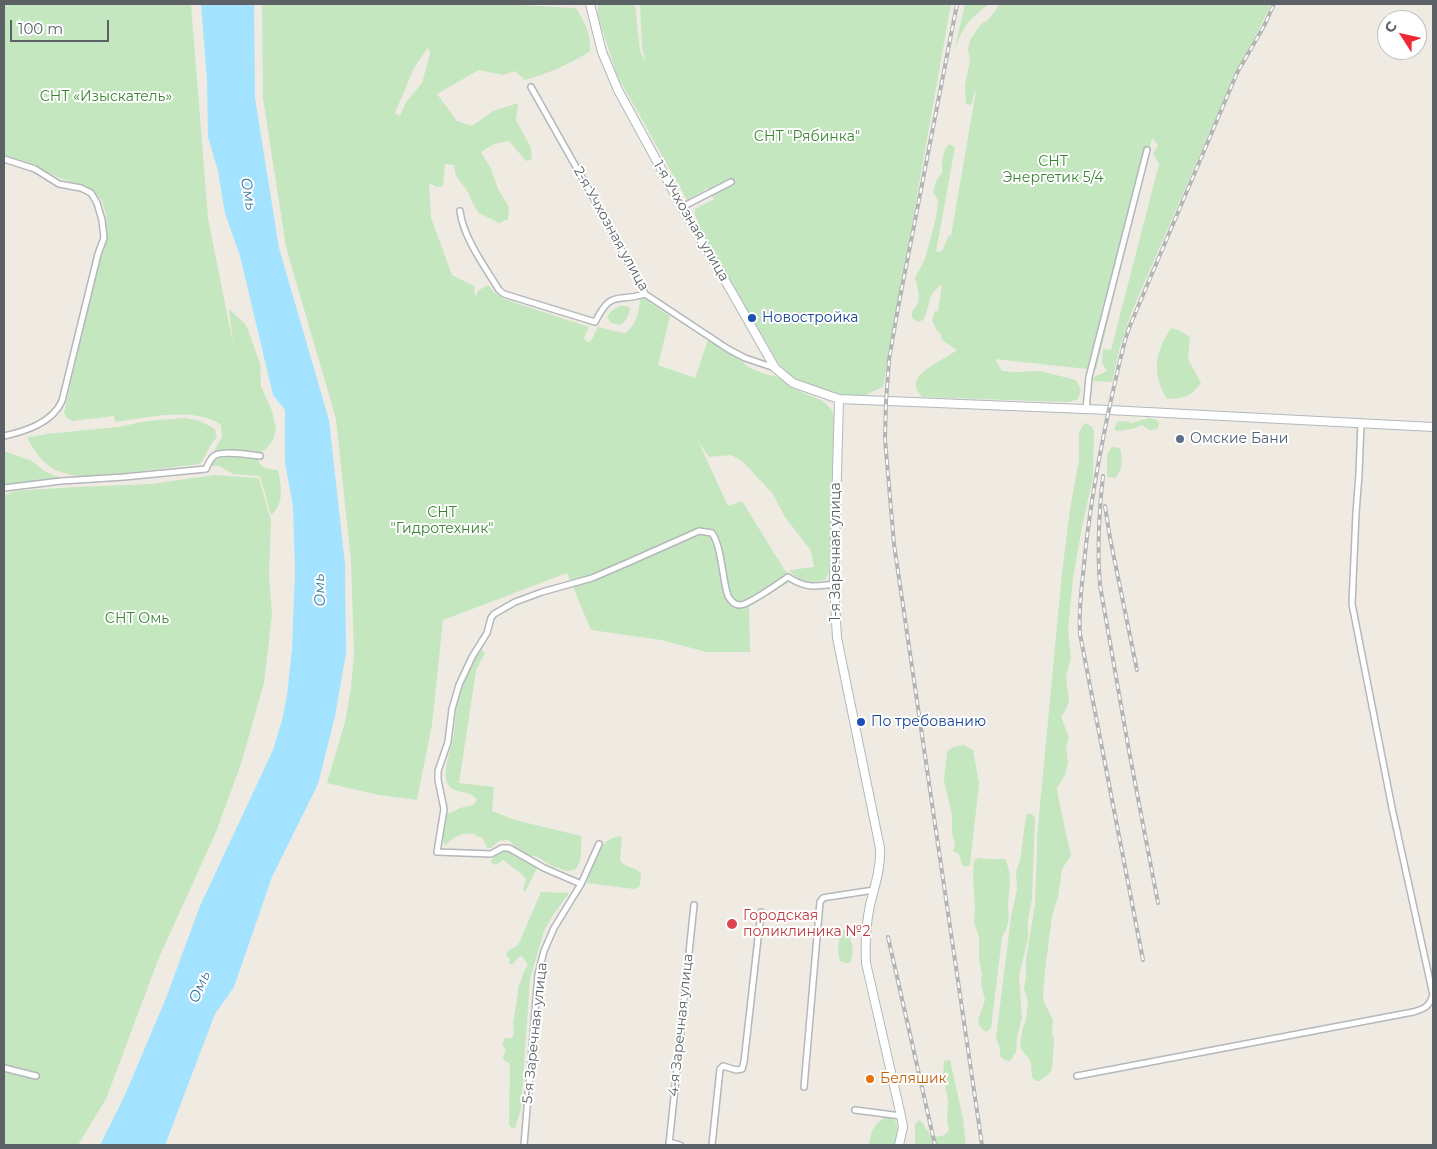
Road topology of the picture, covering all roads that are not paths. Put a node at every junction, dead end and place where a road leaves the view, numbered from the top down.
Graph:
1 (590, 4) edge
2 (531, 88) dead end
3 (1147, 150) dead end
4 (4, 159) edge
5 (732, 182) dead end
6 (682, 207) junction
7 (460, 211) dead end
8 (645, 294) junction
9 (774, 368) junction
10 (839, 399) junction
11 (1086, 409) junction
12 (1361, 422) junction
13 (1433, 427) edge
14 (4, 436) edge
15 (260, 456) dead end
16 (4, 488) edge
17 (834, 584) junction
18 (599, 844) dead end
19 (581, 884) junction
20 (875, 890) junction
21 (694, 905) dead end
22 (761, 912) dead end
23 (4, 1068) edge
24 (36, 1076) dead end
25 (1078, 1076) dead end
26 (804, 1087) dead end
27 (855, 1110) dead end
28 (901, 1116) junction
29 (669, 1144) edge
30 (524, 1145) edge
31 (680, 1145) edge
32 (712, 1145) edge
33 (899, 1145) edge

1 - 6 street, 1-я Учхозная улица
2 - 8 street, 2-я Учхозная улица
3 - 11 street
4 - 14 street
5 - 6 street
6 - 9 street, 1-я Учхозная улица
7 - 8 street
8 - 9 street, 2-я Учхозная улица
9 - 10 street, 1-я Учхозная улица
10 - 11 street, 1-я Учхозная улица
10 - 17 street, 1-я Заречная улица
11 - 12 street, 1-я Учхозная улица
12 - 13 street, 1-я Учхозная улица
12 - 25 street
15 - 16 street
17 - 19 street
17 - 20 street, 1-я Заречная улица
18 - 19 street, 5-я Заречная улица
19 - 30 street, 5-я Заречная улица
20 - 26 street
20 - 28 street, 1-я Заречная улица
21 - 29 street, 4-я Заречная улица
22 - 32 street
23 - 24 street
27 - 28 street
28 - 33 street, 1-я Заречная улица
29 - 31 street

